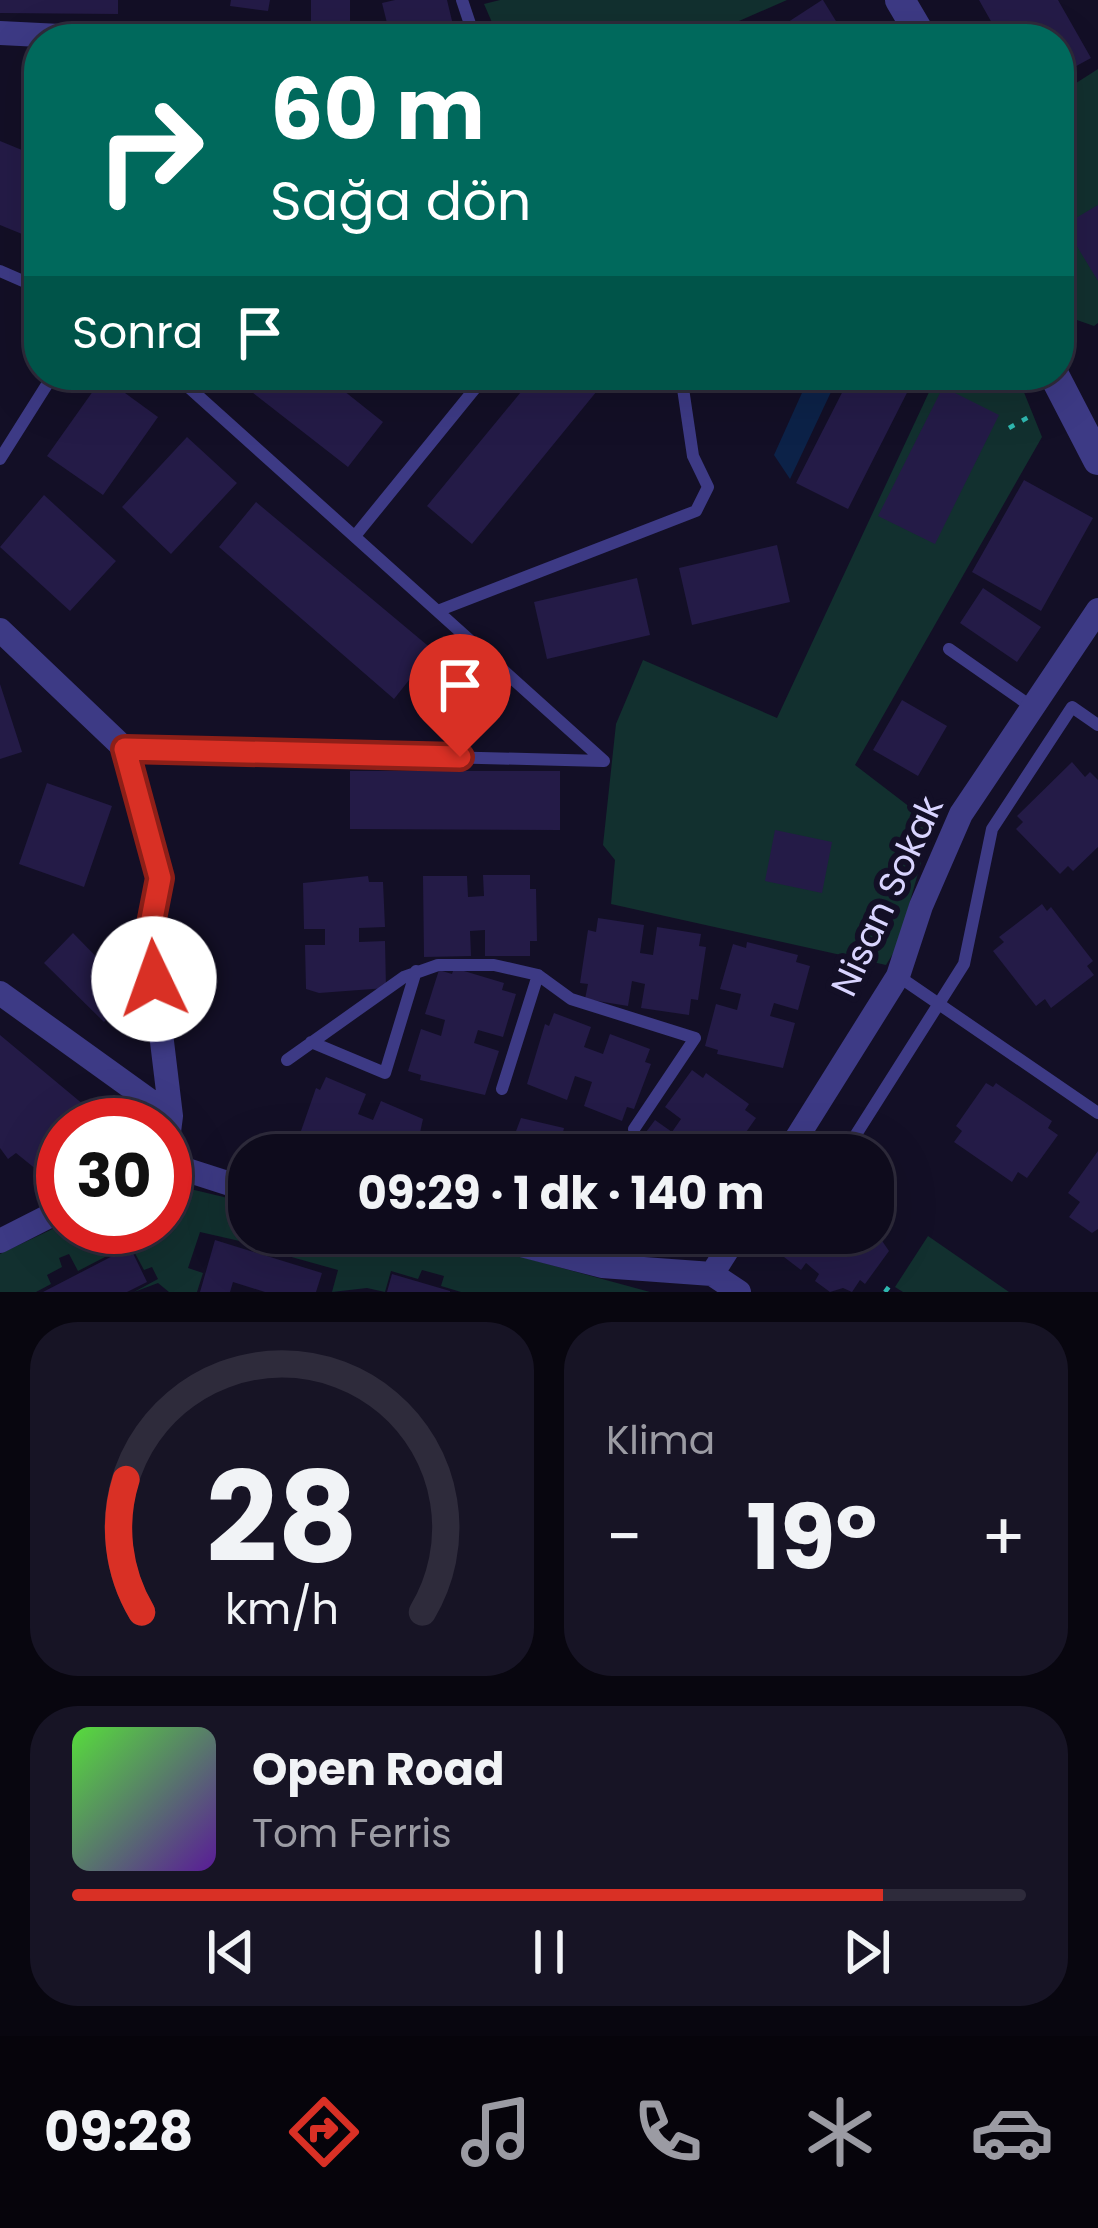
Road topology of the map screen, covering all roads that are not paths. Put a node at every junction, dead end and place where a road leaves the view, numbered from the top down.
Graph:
1 (44, 390) edge
2 (192, 390) edge
3 (474, 390) edge
4 (683, 390) edge
5 (1062, 390) edge
6 (0, 459) edge
7 (1098, 460) edge
8 (355, 536) junction
9 (440, 610) junction
10 (1098, 610) edge
11 (0, 630) edge
12 (949, 649) dead end
13 (1033, 707) junction
14 (1098, 725) edge
15 (125, 749) junction
16 (416, 970) junction
17 (538, 975) junction
18 (898, 976) junction
19 (0, 993) edge
20 (938, 1002) junction
21 (310, 1042) junction
22 (287, 1060) dead end
23 (502, 1089) dead end
24 (146, 1098) edge
25 (169, 1098) edge
26 (1098, 1113) edge
27 (634, 1129) dead end
28 (799, 1134) edge
29 (856, 1134) edge
30 (192, 1172) edge
31 (228, 1183) edge
32 (36, 1222) edge
33 (0, 1241) edge
34 (556, 1254) edge
35 (724, 1254) edge
36 (712, 1274) junction
37 (739, 1292) edge

1 - 6 lane
2 - 8 lane
3 - 8 lane
4 - 9 lane
5 - 7 street
8 - 9 lane
9 - 15 lane
10 - 13 street, Nisan Sokak
11 - 15 street
12 - 13 lane
13 - 18 street, Nisan Sokak
14 - 20 lane
15 - 25 street
16 - 17 lane
16 - 21 lane
16 - 21 lane
17 - 23 lane
17 - 27 lane
18 - 20 lane
18 - 28 street, Nisan Sokak
19 - 24 street
20 - 26 lane
20 - 29 lane
21 - 22 lane
30 - 31 street
32 - 33 street
34 - 36 street
35 - 36 street
36 - 37 street

